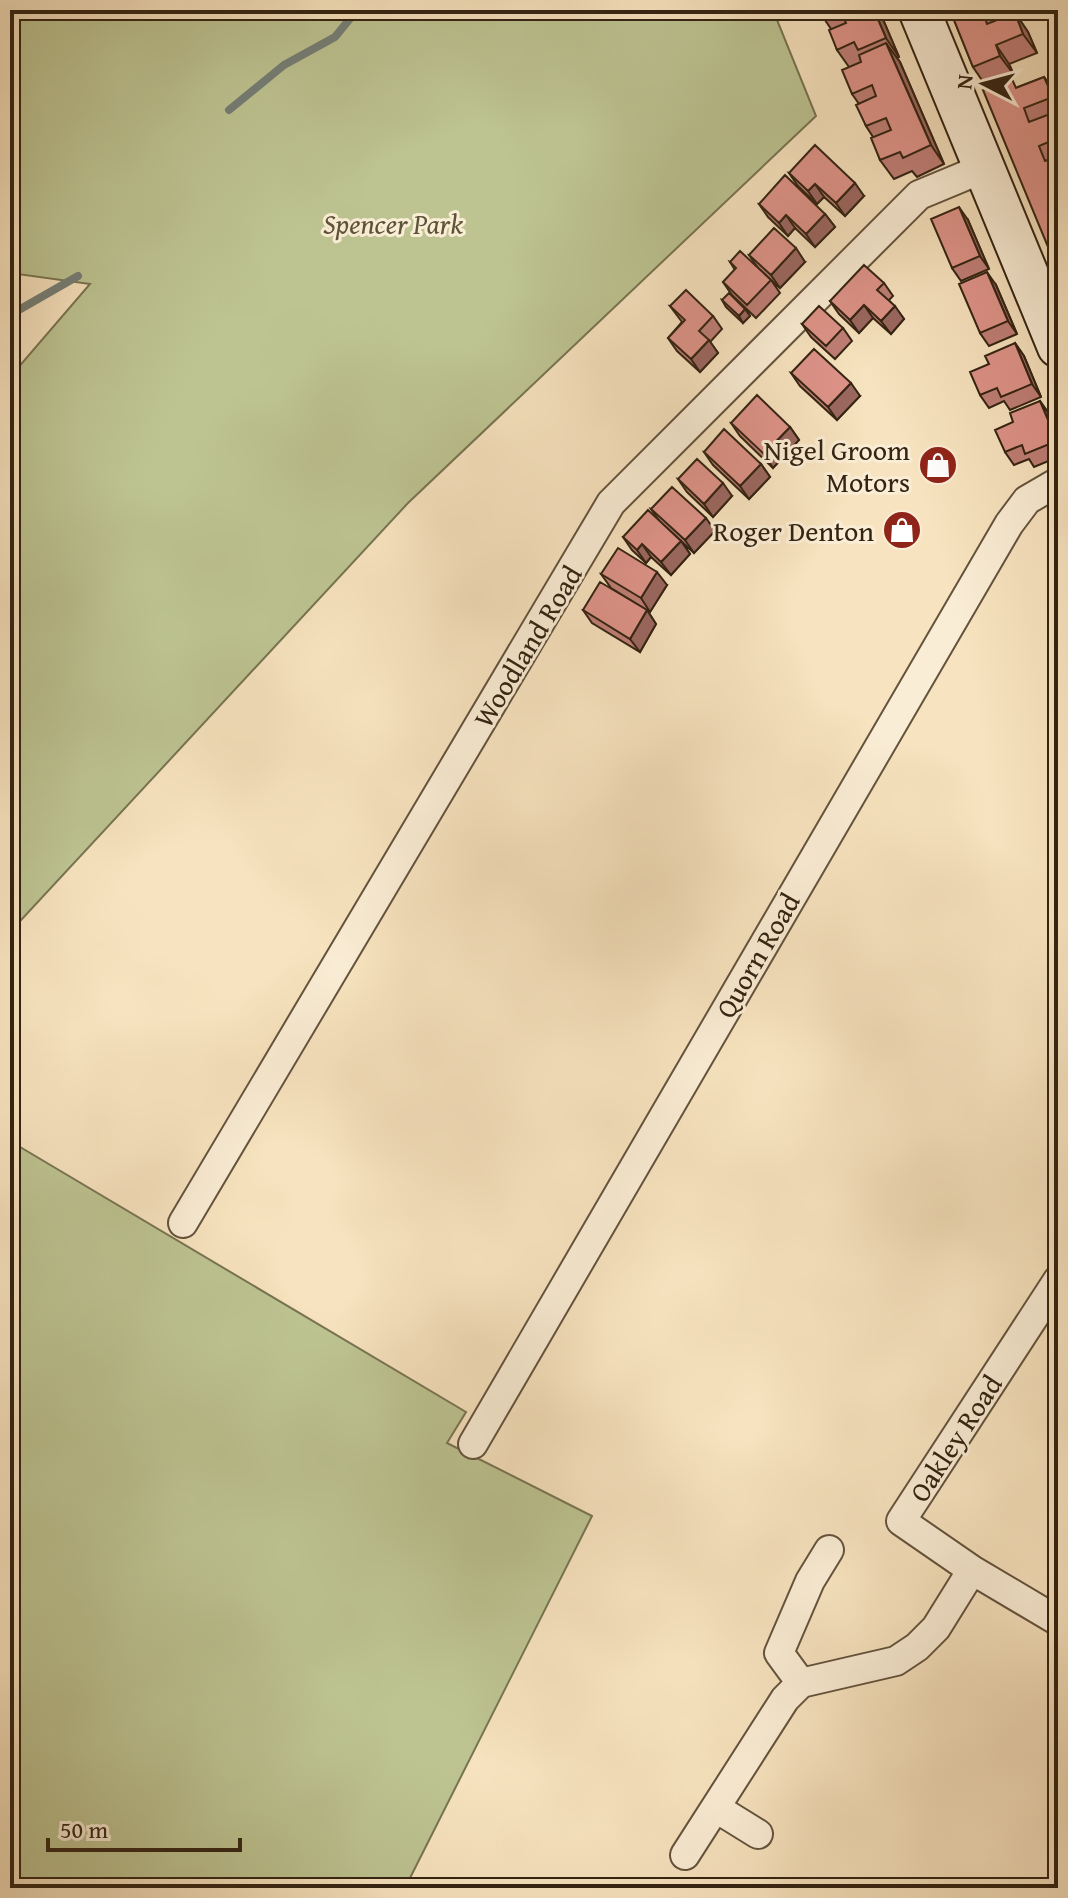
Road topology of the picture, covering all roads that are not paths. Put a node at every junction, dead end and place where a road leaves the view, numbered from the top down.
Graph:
1 (919, 10) edge
2 (984, 168) junction
3 (1058, 347) edge
4 (1058, 482) edge
5 (183, 1223) dead end
6 (1058, 1280) edge
7 (473, 1444) dead end
8 (829, 1550) dead end
9 (972, 1570) junction
10 (1058, 1621) edge
11 (801, 1683) junction
12 (716, 1808) junction
13 (758, 1834) dead end
14 (685, 1855) dead end

1 - 2 main road
2 - 3 main road
2 - 5 street, Woodland Road
4 - 7 street, Quorn Road
6 - 9 street, Oakley Road
8 - 11 street
9 - 10 street, Oakley Road
9 - 11 street
11 - 12 street
12 - 13 street
12 - 14 street

